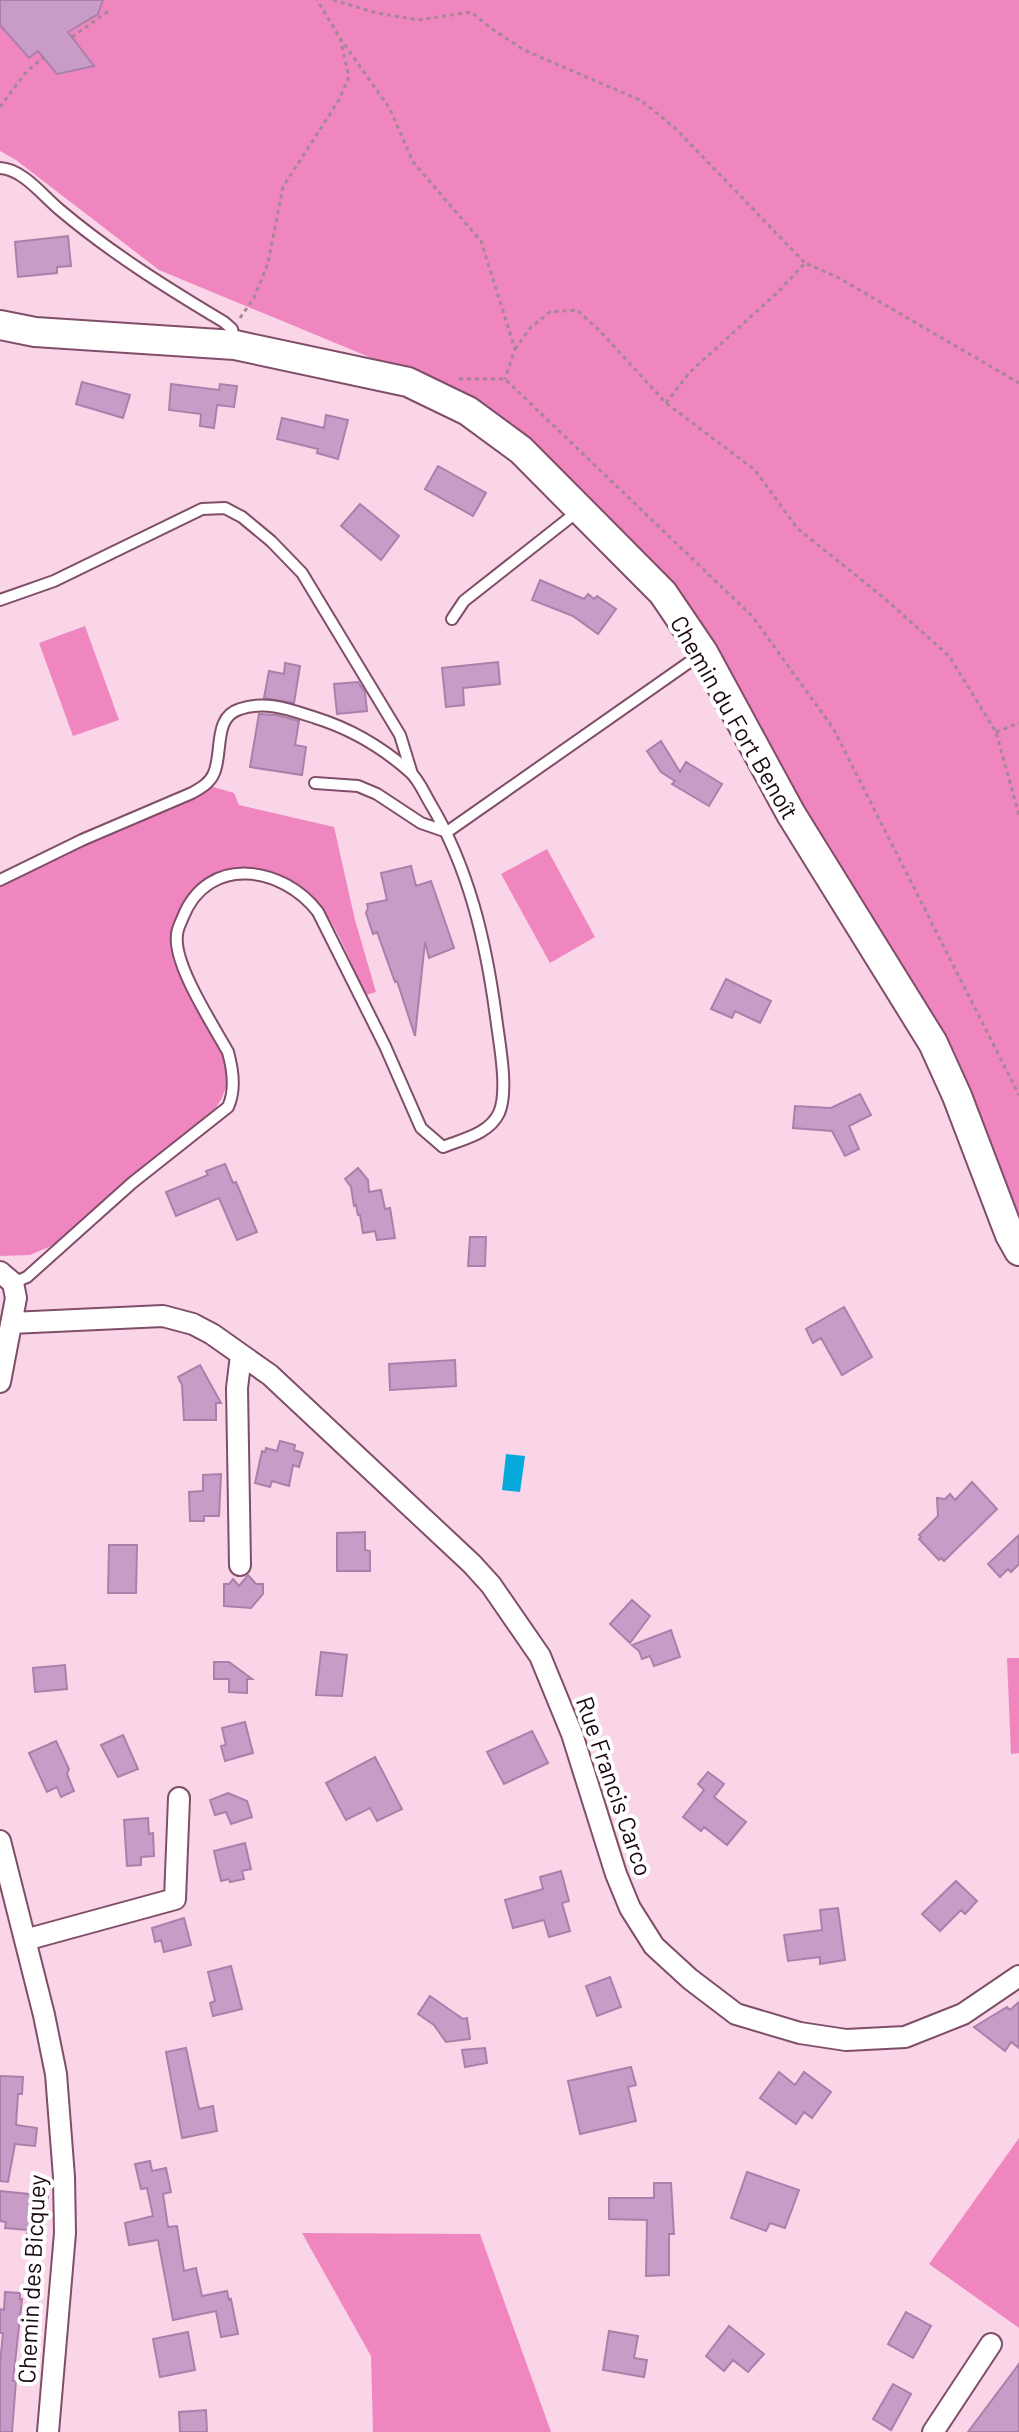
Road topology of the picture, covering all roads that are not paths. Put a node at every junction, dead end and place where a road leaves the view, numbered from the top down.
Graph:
1 (0, 168) edge
2 (0, 325) edge
3 (234, 337) junction
4 (582, 509) junction
5 (0, 600) edge
6 (452, 619) dead end
7 (703, 652) junction
8 (412, 774) junction
9 (315, 783) dead end
10 (447, 832) junction
11 (0, 880) edge
12 (1019, 1251) edge
13 (7, 1277) edge
14 (11, 1323) junction
15 (241, 1355) junction
16 (0, 1382) edge
17 (240, 1565) dead end
18 (179, 1798) dead end
19 (0, 1841) edge
20 (25, 1940) junction
21 (1019, 1976) edge
22 (991, 2344) dead end
23 (48, 2432) edge
24 (933, 2432) edge

1 - 3 lane, Chemin du Fort Benoît
2 - 3 street, Chemin du Fort Benoît
3 - 4 street, Chemin du Fort Benoît
4 - 6 lane
4 - 7 street, Chemin du Fort Benoît
5 - 8 lane
7 - 10 lane
7 - 12 street, Chemin du Fort Benoît
8 - 10 lane
8 - 11 lane
9 - 10 lane
10 - 13 lane
13 - 14 street
14 - 15 street, Rue Francis Carco
14 - 16 street
15 - 17 street
15 - 21 street, Rue Francis Carco
18 - 20 street
19 - 20 street, Chemin des Bicquey
20 - 23 street, Chemin des Bicquey
22 - 24 street

